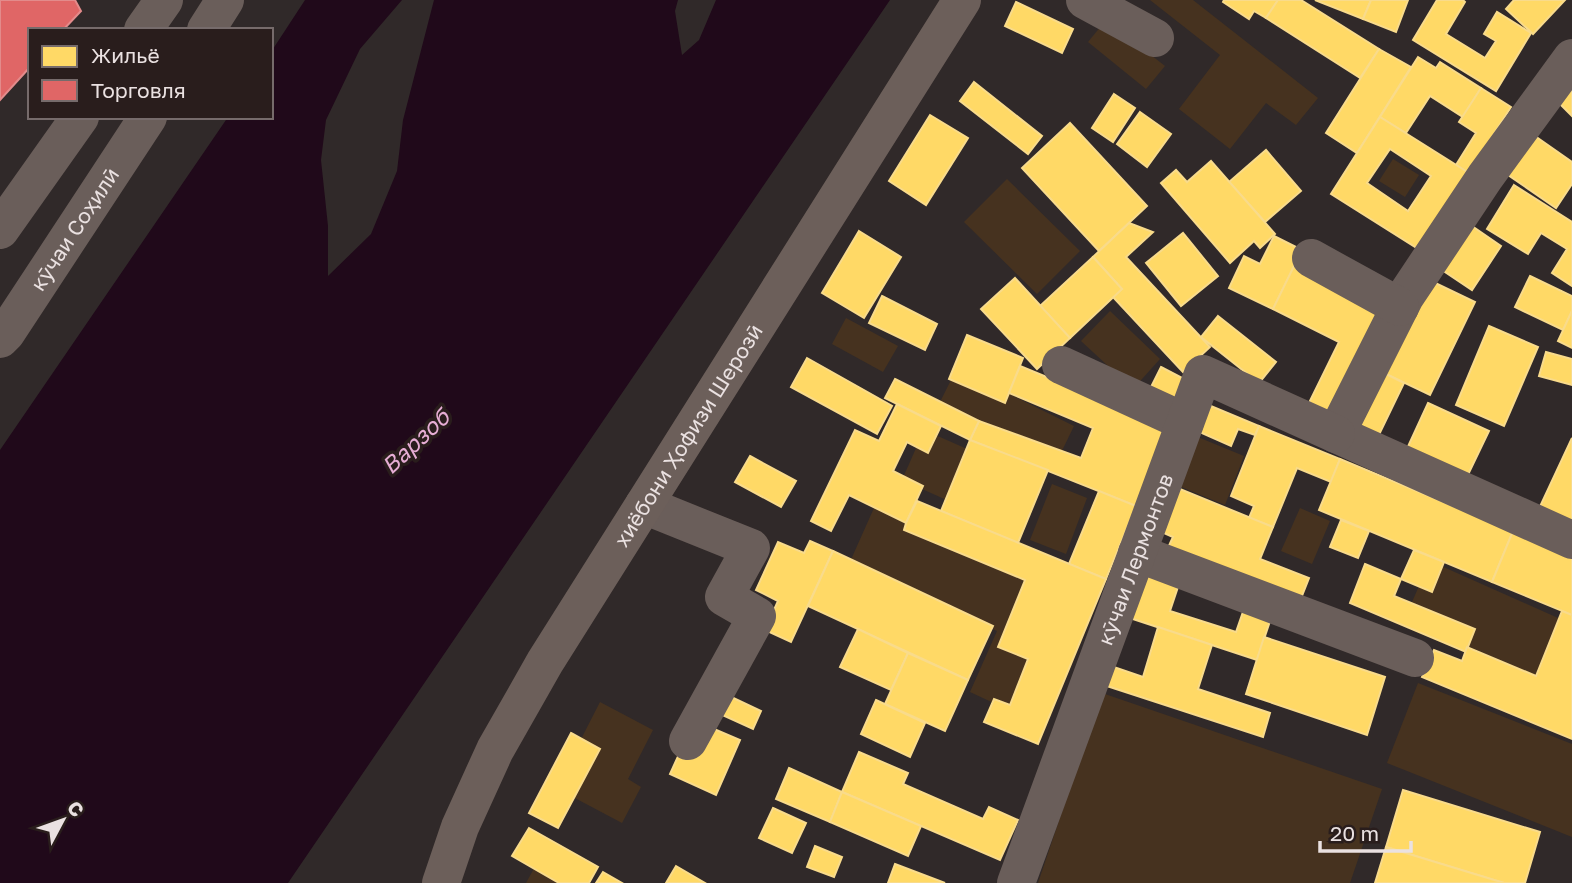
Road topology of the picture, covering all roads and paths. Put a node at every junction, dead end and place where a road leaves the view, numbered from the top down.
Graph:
1 (164, 0) edge
2 (225, 0) edge
3 (962, 0) edge
4 (1085, 0) edge
5 (144, 28) edge
6 (206, 28) edge
7 (1155, 38) dead end
8 (1572, 58) edge
9 (79, 119) edge
10 (147, 119) edge
11 (0, 230) edge
12 (1311, 258) dead end
13 (1400, 306) junction
14 (0, 339) edge
15 (1062, 365) dead end
16 (1185, 422) junction
17 (1336, 435) junction
18 (644, 505) junction
19 (1572, 540) edge
20 (1137, 553) junction
21 (1415, 658) dead end
22 (688, 741) dead end
23 (441, 883) edge
24 (1016, 883) edge

1 - 5 street
2 - 6 street
3 - 18 main road, хиёбони Ҳофизи Шерозӣ
4 - 7 street
8 - 13 street
9 - 11 street
10 - 14 street, кӯчаи Соҳилӣ
12 - 13 street
13 - 17 street
15 - 16 street
16 - 17 street, кӯчаи Лермонтов
16 - 20 street, кӯчаи Лермонтов
17 - 19 street, кӯчаи Лермонтов
18 - 22 street
18 - 23 main road, хиёбони Ҳофизи Шерозӣ
20 - 21 street
20 - 24 street, кӯчаи Лермонтов

